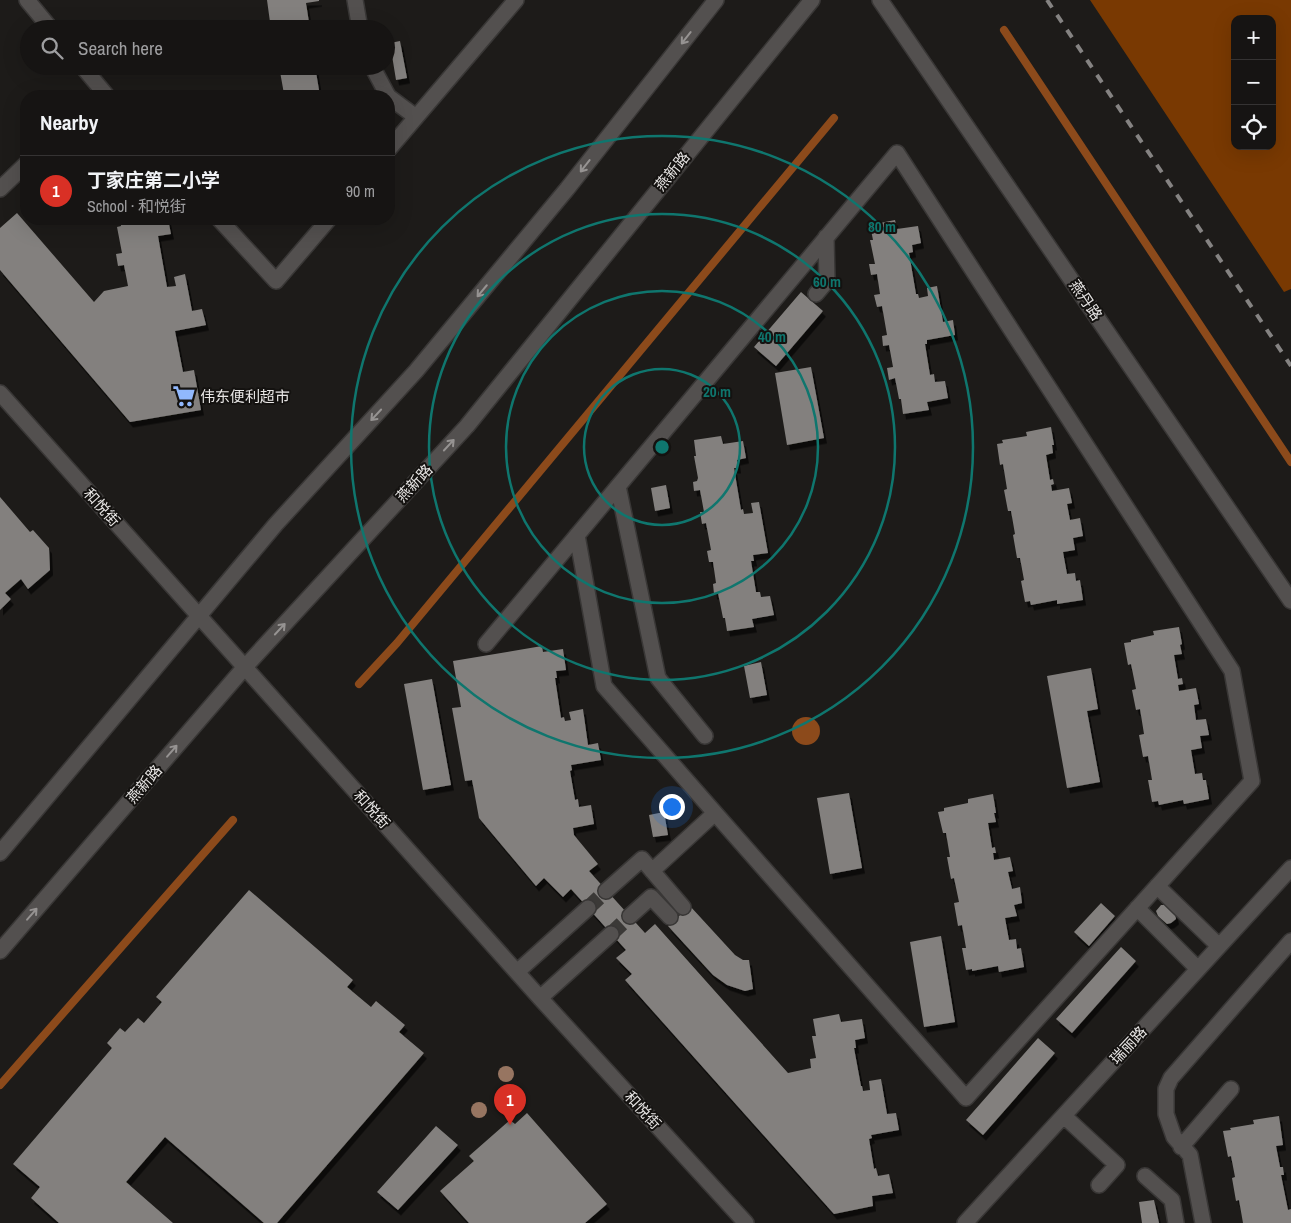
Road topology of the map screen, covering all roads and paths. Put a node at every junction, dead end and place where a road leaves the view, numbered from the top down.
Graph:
1 (27, 0) edge
2 (355, 0) edge
3 (516, 0) edge
4 (716, 0) edge
5 (812, 0) edge
6 (880, 0) edge
7 (44, 20) edge
8 (358, 20) edge
9 (89, 75) edge
10 (377, 75) edge
11 (99, 90) edge
12 (385, 90) edge
13 (395, 101) edge
14 (416, 117) junction
15 (395, 142) edge
16 (20, 174) edge
17 (0, 189) edge
18 (225, 225) edge
19 (324, 225) edge
20 (826, 237) junction
21 (816, 294) dead end
22 (0, 393) edge
23 (618, 486) junction
24 (577, 536) junction
25 (1291, 601) edge
26 (200, 615) junction
27 (486, 644) dead end
28 (244, 668) junction
29 (705, 736) dead end
30 (715, 813) junction
31 (0, 854) edge
32 (1291, 868) edge
33 (652, 871) junction
34 (1157, 886) junction
35 (606, 891) tunnel mouth
36 (683, 907) dead end
37 (588, 908) tunnel mouth
38 (1137, 908) junction
39 (630, 916) tunnel mouth
40 (670, 917) dead end
41 (611, 934) tunnel mouth
42 (1291, 941) edge
43 (1219, 946) junction
44 (0, 951) edge
45 (1198, 969) junction
46 (517, 972) junction
47 (540, 998) junction
48 (1231, 1089) dead end
49 (1064, 1116) junction
50 (1181, 1147) junction
51 (1145, 1176) dead end
52 (1099, 1185) dead end
53 (746, 1223) edge
54 (966, 1223) edge
55 (1176, 1223) edge
56 (1203, 1223) edge

1 - 7 street
2 - 8 street
3 - 14 street
4 -> 26 street
28 -> 5 street, 燕新路
6 - 25 street, 燕丹路
9 - 11 street
10 - 12 street
13 - 14 street
14 - 15 street
16 - 17 street
18 - 19 street
20 - 21 street
20 - 23 street
20 - 34 street
22 - 26 street, 和悦街
23 - 24 street
23 - 29 street
24 - 27 street
24 - 30 street
26 - 28 street, 和悦街
26 - 31 street
44 -> 28 street, 燕新路
28 - 46 street, 和悦街
30 - 33 street
30 - 38 street
32 - 43 street, 瑞丽路
33 - 35 street
33 - 36 street
34 - 38 street
34 - 43 street
37 - 46 street
38 - 45 street
39 - 40 street
41 - 47 street
42 - 50 street
43 - 45 street, 瑞丽路
45 - 49 street, 瑞丽路
46 - 47 street, 和悦街
47 - 53 street, 和悦街
48 - 50 street
49 - 52 street
49 - 54 street, 瑞丽路
50 - 56 street
51 - 55 street

